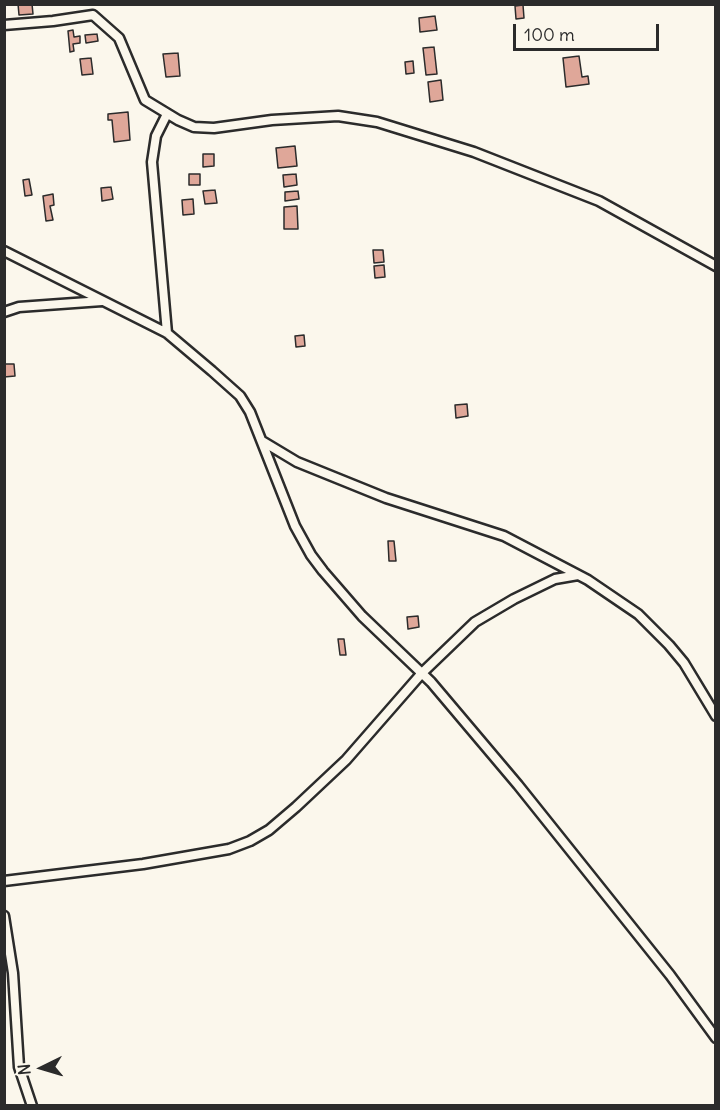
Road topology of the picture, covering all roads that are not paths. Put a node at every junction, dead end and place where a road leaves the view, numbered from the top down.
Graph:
1 (4, 25) edge
2 (167, 114) junction
3 (4, 251) edge
4 (716, 266) edge
5 (102, 301) junction
6 (4, 312) edge
7 (167, 333) junction
8 (262, 441) junction
9 (578, 575) junction
10 (422, 673) junction
11 (716, 716) edge
12 (4, 881) edge
13 (4, 915) edge
14 (716, 1038) edge
15 (32, 1106) edge

1 - 2 street
2 - 4 street
2 - 7 street
3 - 5 street
5 - 6 street
5 - 7 street
7 - 8 street
8 - 9 street
8 - 10 street
9 - 10 street
9 - 11 street
10 - 12 street
10 - 14 street
13 - 15 street

